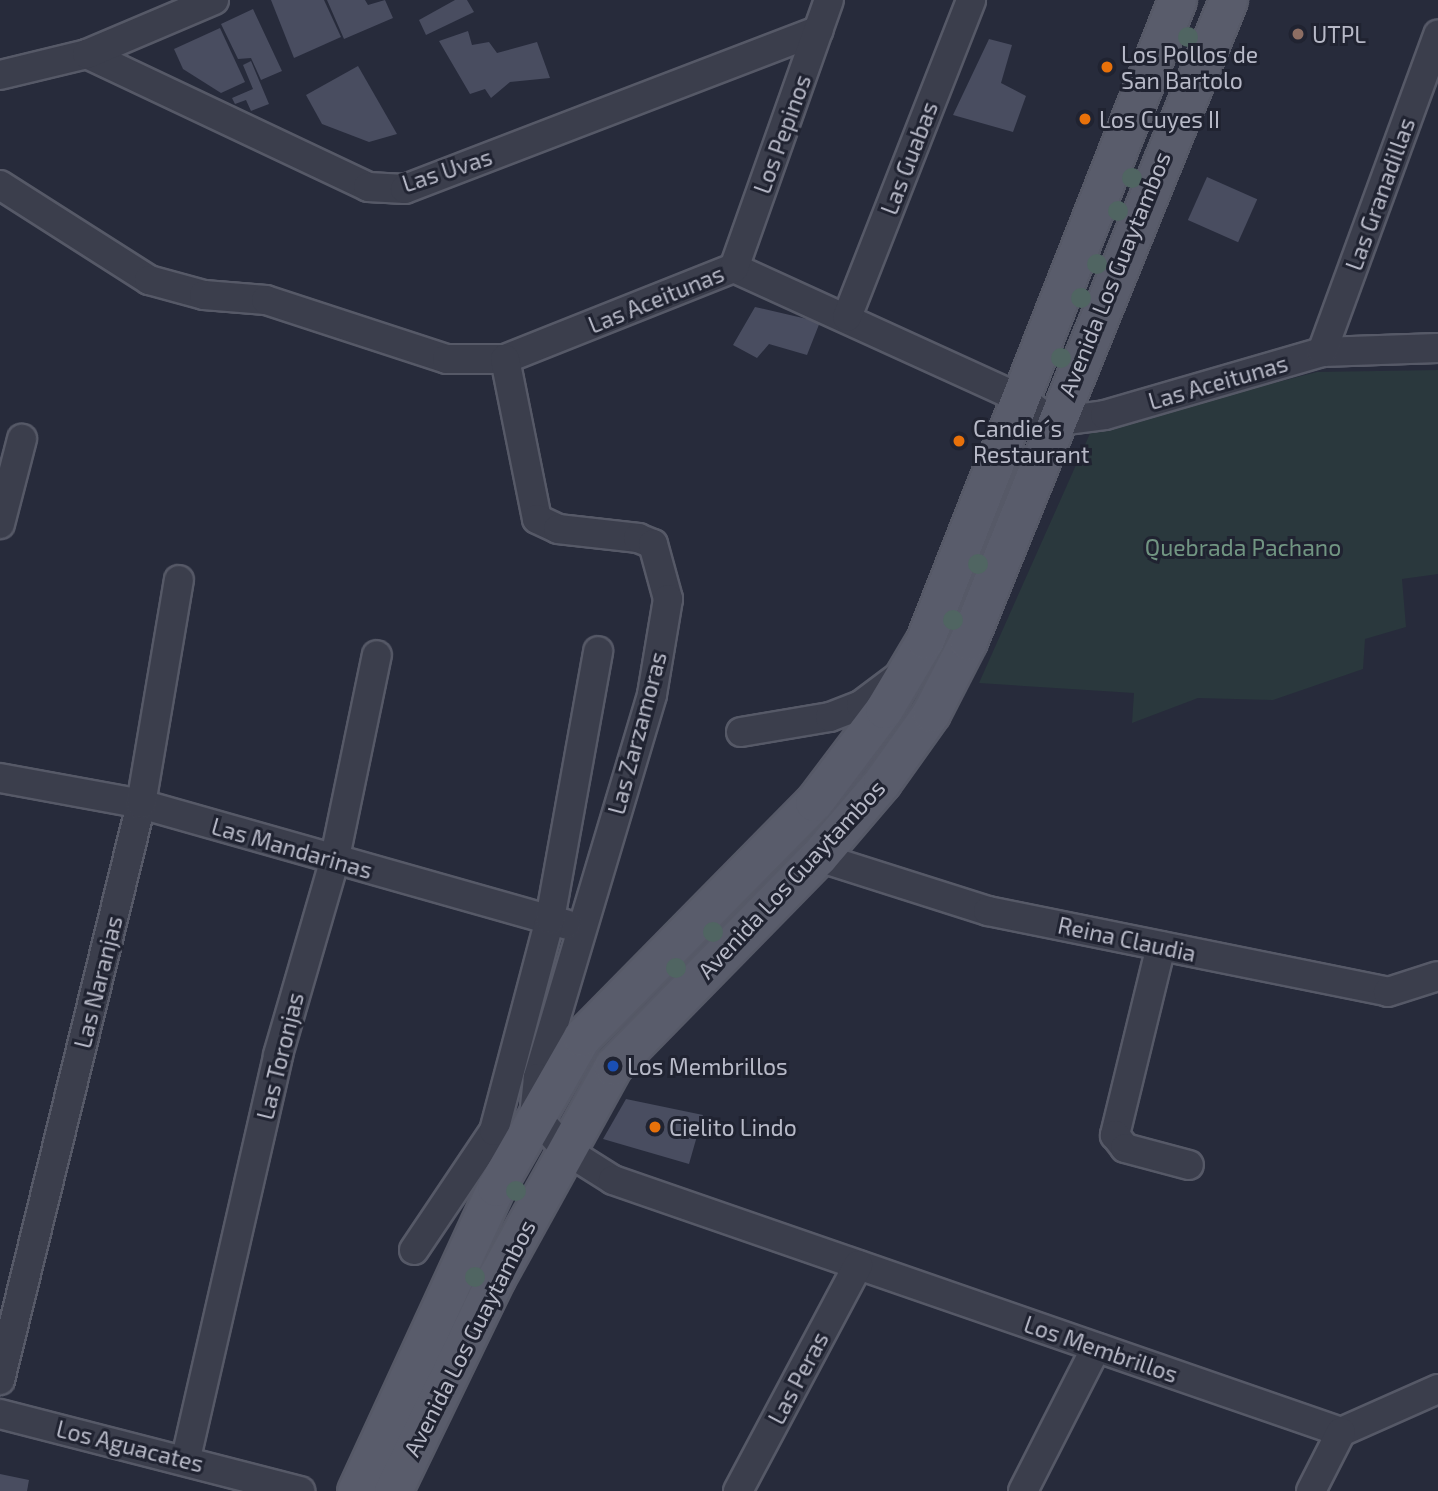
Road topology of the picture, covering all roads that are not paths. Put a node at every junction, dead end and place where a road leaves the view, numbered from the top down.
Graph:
1 (214, 0) edge
2 (829, 0) edge
3 (971, 0) edge
4 (1177, 0) edge
5 (1227, 0) edge
6 (819, 30) junction
7 (1438, 35) edge
8 (87, 54) junction
9 (0, 75) edge
10 (0, 185) edge
11 (734, 268) junction
12 (847, 317) junction
13 (1438, 348) edge
14 (1322, 352) junction
15 (505, 359) junction
16 (1021, 399) junction
17 (1053, 422) junction
18 (22, 439) dead end
19 (0, 524) edge
20 (179, 580) dead end
21 (598, 651) dead end
22 (377, 655) dead end
23 (908, 670) junction
24 (741, 732) dead end
25 (0, 778) edge
26 (141, 804) junction
27 (818, 857) junction
28 (334, 862) junction
29 (550, 919) junction
30 (581, 929) junction
31 (1161, 946) junction
32 (1438, 976) edge
33 (534, 1114) junction
34 (567, 1151) junction
35 (1189, 1166) dead end
36 (414, 1250) dead end
37 (858, 1265) junction
38 (1096, 1348) junction
39 (0, 1380) edge
40 (1438, 1389) edge
41 (0, 1414) edge
42 (1341, 1433) junction
43 (186, 1458) junction
44 (300, 1491) edge
45 (356, 1491) edge
46 (393, 1491) edge
47 (738, 1491) edge
48 (1023, 1491) edge
49 (1311, 1491) edge

1 - 8 street
2 - 6 street, Los Pepinos
3 - 12 street, Las Guabas
4 - 16 main road, Avenida Los Guaytambos
5 - 17 main road, Avenida Los Guaytambos
6 - 8 street, Las Uvas
6 - 11 street, Los Pepinos
7 - 14 street, Las Granadillas
8 - 9 street
10 - 15 street, Las Aceitunas
11 - 12 street, Las Aceitunas
11 - 15 street, Las Aceitunas
12 - 16 street, Las Aceitunas
13 - 14 street, Las Aceitunas
14 - 17 street, Las Aceitunas
15 - 30 street, Las Zarzamoras
16 - 17 street, Las Aceitunas
16 - 23 main road, Avenida Los Guaytambos
17 - 27 main road, Avenida Los Guaytambos
18 - 19 street
20 - 26 street, Las Naranjas
21 - 29 street, Las Zarzamoras
22 - 28 street, Las Toronjas
23 - 24 street
23 - 33 main road, Avenida Los Guaytambos
25 - 26 street, Las Mandarinas
26 - 28 street, Las Mandarinas
26 - 39 street, Las Naranjas
27 - 31 street, Reina Claudia
27 - 34 main road, Avenida Los Guaytambos
28 - 29 street, Las Mandarinas
28 - 43 street, Las Toronjas
29 - 30 street, Las Mandarinas
29 - 36 street, Las Zarzamoras
30 - 33 street, Las Zarzamoras
31 - 32 street, Reina Claudia
31 - 35 street
33 - 34 street, Los Membrillos
33 - 45 main road, Avenida Los Guaytambos
34 - 37 street, Los Membrillos
34 - 46 main road, Avenida Los Guaytambos
37 - 38 street, Los Membrillos
37 - 47 street, Las Peras
38 - 42 street, Los Membrillos
38 - 48 street
40 - 42 street
41 - 43 street, Los Aguacates
42 - 49 street
43 - 44 street, Los Aguacates

